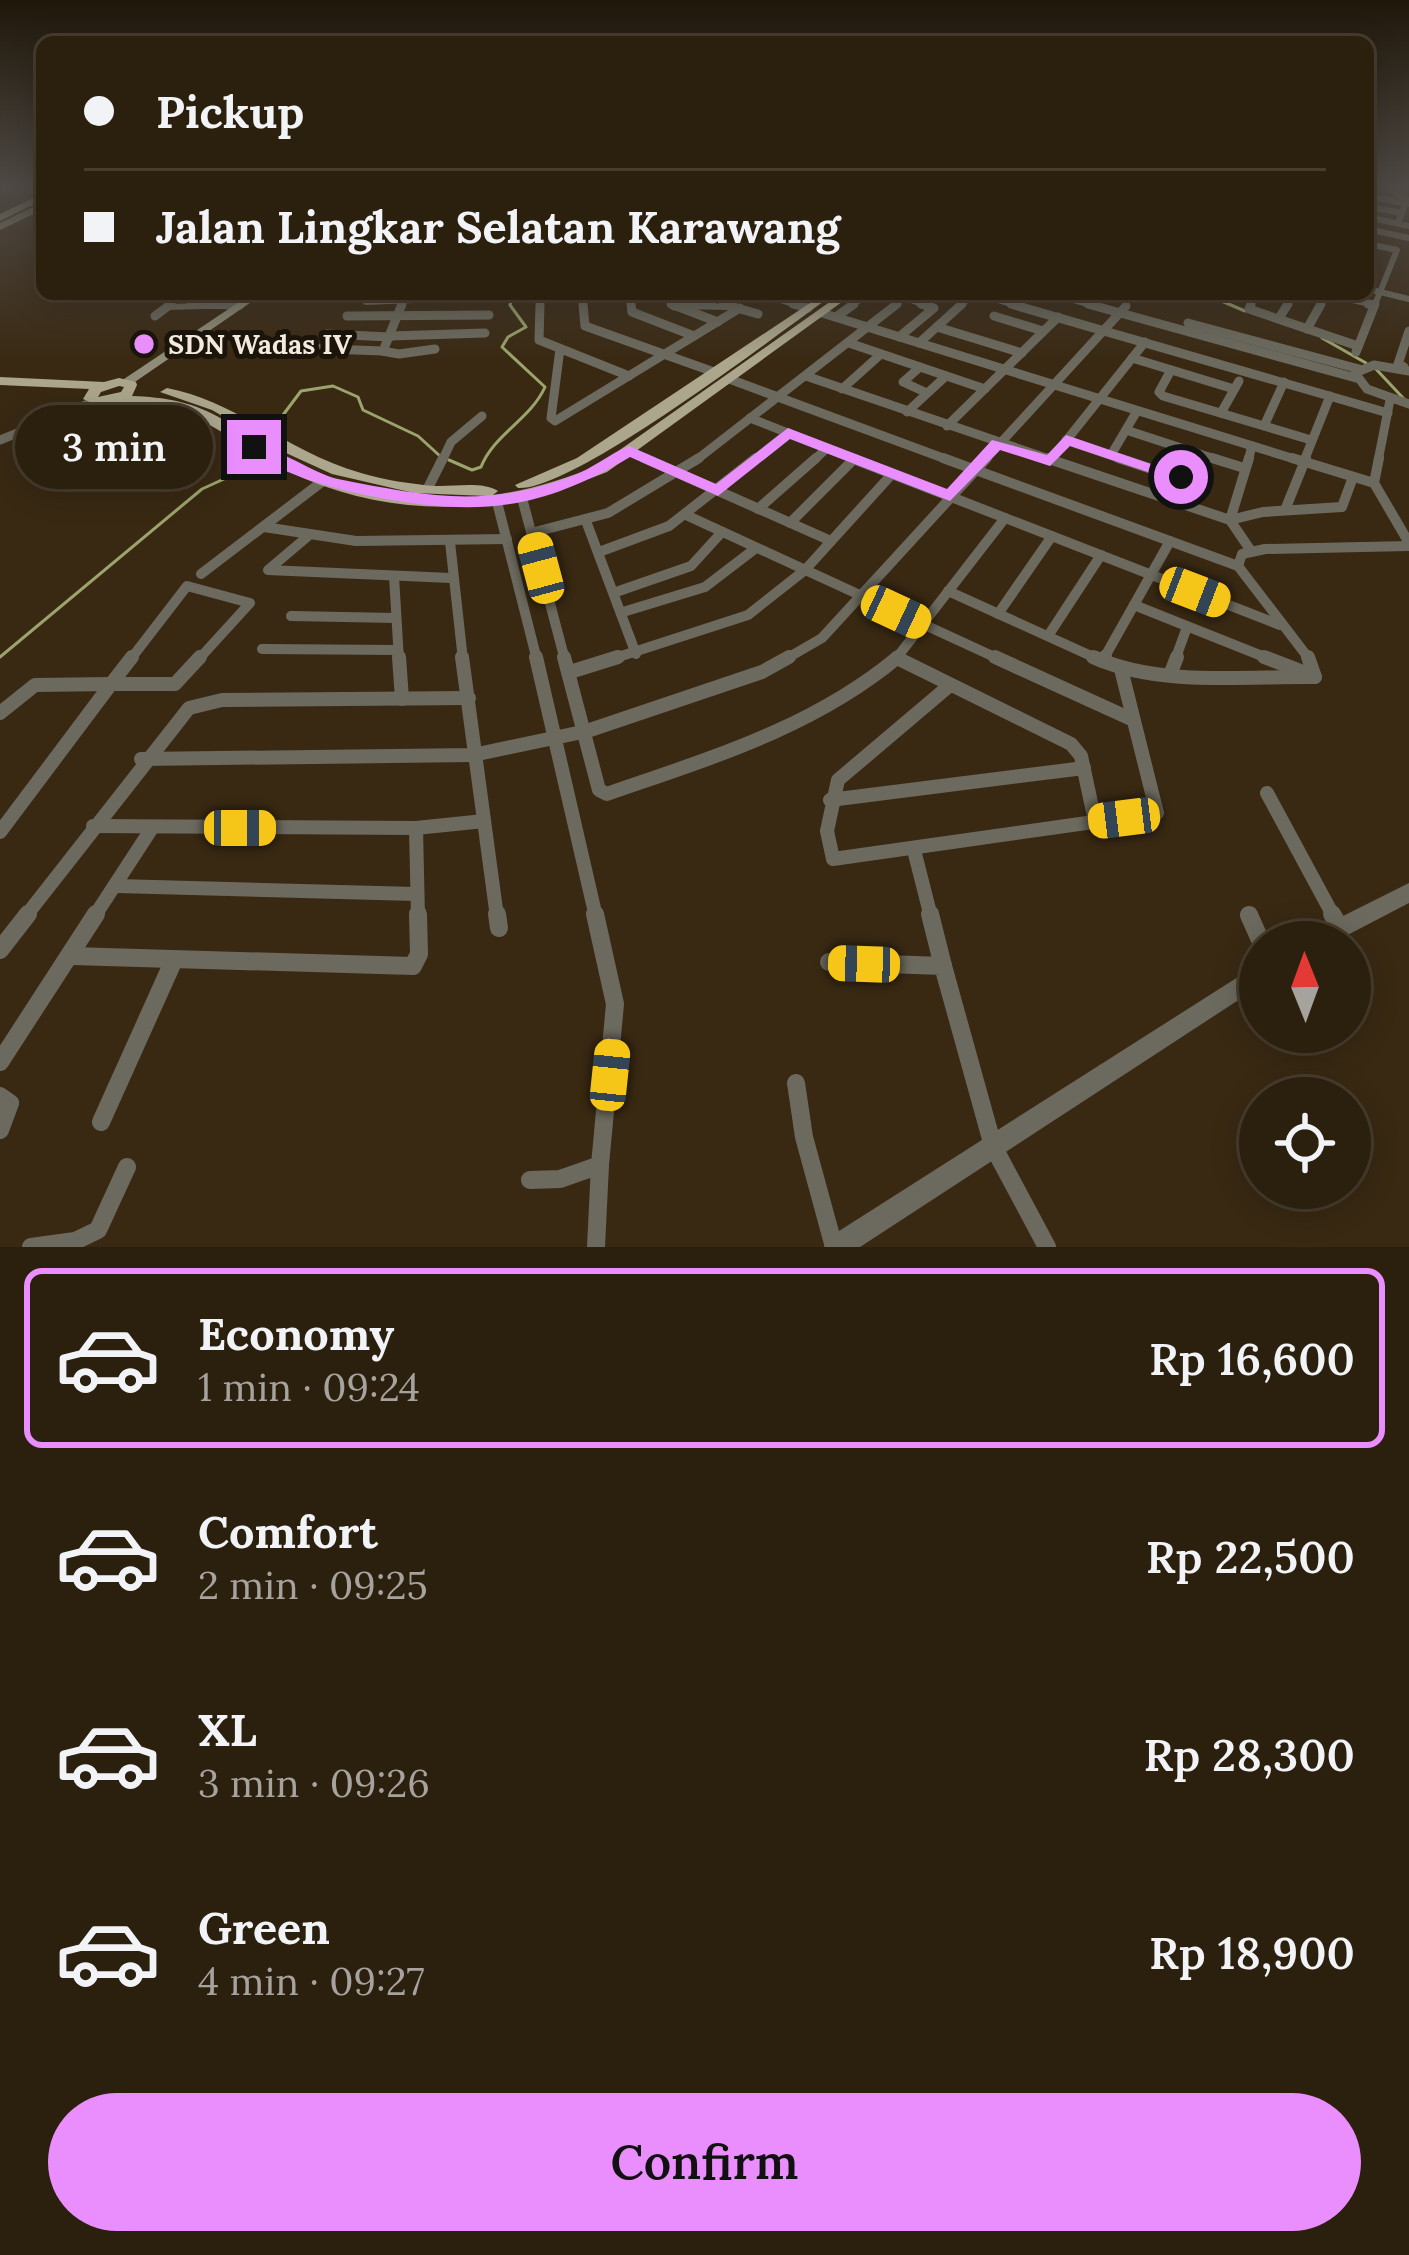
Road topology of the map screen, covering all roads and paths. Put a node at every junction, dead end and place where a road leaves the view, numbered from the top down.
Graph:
1 (1374, 245) edge
2 (1374, 276) edge
3 (1384, 278) junction
4 (1374, 289) edge
5 (1374, 290) edge
6 (1409, 298) edge
7 (186, 300) edge
8 (218, 300) edge
9 (248, 300) edge
10 (386, 300) edge
11 (405, 300) edge
12 (540, 300) edge
13 (584, 300) edge
14 (630, 300) edge
15 (670, 300) edge
16 (780, 300) edge
17 (826, 300) edge
18 (840, 300) edge
19 (853, 300) edge
20 (895, 300) edge
21 (913, 300) edge
22 (942, 300) edge
23 (969, 300) edge
24 (997, 300) edge
25 (1081, 300) edge
26 (1099, 300) edge
27 (1253, 300) edge
28 (1290, 300) edge
29 (1323, 300) edge
30 (1352, 300) edge
31 (1374, 300) edge
32 (366, 302) dead end
33 (240, 305) junction
34 (1374, 305) junction
35 (674, 306) junction
36 (933, 306) junction
37 (740, 308) junction
38 (1123, 309) junction
39 (822, 313) junction
40 (758, 314) dead end
41 (489, 315) dead end
42 (154, 316) dead end
43 (347, 316) dead end
44 (1058, 317) junction
45 (1279, 318) junction
46 (400, 319) junction
47 (718, 322) junction
48 (937, 327) junction
49 (869, 328) junction
50 (1307, 329) junction
51 (1103, 330) junction
52 (1043, 331) junction
53 (1409, 332) edge
54 (485, 333) dead end
55 (327, 334) dead end
56 (694, 336) junction
57 (390, 337) junction
58 (899, 337) junction
59 (974, 338) junction
60 (1145, 342) junction
61 (919, 343) junction
62 (849, 344) junction
63 (302, 348) dead end
64 (435, 349) dead end
65 (560, 349) junction
66 (382, 351) junction
67 (1022, 353) junction
68 (881, 354) junction
69 (664, 355) junction
70 (1132, 358) junction
71 (598, 364) junction
72 (920, 367) junction
73 (1405, 368) edge
74 (1004, 370) junction
75 (1171, 370) junction
76 (714, 372) junction
77 (1357, 373) junction
78 (629, 376) junction
79 (806, 376) junction
80 (946, 376) junction
81 (732, 380) junction
82 (0, 381) edge
83 (1284, 382) junction
84 (1050, 384) junction
85 (128, 385) junction
86 (103, 386) junction
87 (842, 389) junction
88 (985, 389) junction
89 (0, 393) edge
90 (927, 393) junction
91 (598, 395) junction
92 (1330, 396) junction
93 (778, 397) junction
94 (1096, 398) junction
95 (119, 399) junction
96 (92, 400) junction
97 (1390, 400) junction
98 (165, 404) junction
99 (1409, 404) edge
100 (664, 407) junction
101 (1137, 411) junction
102 (907, 412) junction
103 (1221, 413) junction
104 (1388, 413) junction
105 (683, 414) junction
106 (482, 416) dead end
107 (750, 418) junction
108 (1264, 425) junction
109 (947, 426) junction
110 (1126, 430) junction
111 (788, 433) junction
112 (0, 440) edge
113 (1066, 440) junction
114 (1311, 440) junction
115 (260, 441) junction
116 (998, 444) junction
117 (1252, 446) junction
118 (826, 448) junction
119 (629, 451) junction
120 (69, 452) dead end
121 (1196, 453) junction
122 (1111, 455) junction
123 (854, 459) junction
124 (1050, 461) junction
125 (1301, 461) junction
126 (1244, 468) junction
127 (974, 469) junction
128 (679, 473) junction
129 (892, 474) junction
130 (1353, 477) junction
131 (323, 481) junction
132 (1374, 482) junction
133 (428, 488) junction
134 (718, 491) junction
135 (950, 496) junction
136 (521, 498) junction
137 (497, 502) junction
138 (758, 509) junction
139 (1285, 510) junction
140 (686, 515) junction
141 (1005, 518) junction
142 (1230, 520) junction
143 (586, 521) junction
144 (790, 523) junction
145 (264, 527) junction
146 (722, 532) junction
147 (531, 533) junction
148 (1052, 536) junction
149 (307, 538) junction
150 (507, 539) junction
151 (450, 542) junction
152 (831, 542) junction
153 (1170, 542) junction
154 (1409, 544) edge
155 (756, 548) junction
156 (1251, 551) junction
157 (599, 552) junction
158 (1101, 555) junction
159 (1238, 566) junction
160 (805, 570) junction
161 (201, 574) dead end
162 (1151, 574) junction
163 (394, 577) junction
164 (451, 578) junction
165 (948, 591) junction
166 (616, 592) junction
167 (861, 596) junction
168 (1134, 604) junction
169 (622, 612) junction
170 (998, 614) junction
171 (291, 616) dead end
172 (396, 618) junction
173 (922, 624) junction
174 (1283, 626) junction
175 (1187, 627) junction
176 (1048, 637) junction
177 (262, 649) dead end
178 (398, 650) junction
179 (637, 654) junction
180 (897, 658) junction
181 (1102, 661) junction
182 (1121, 669) junction
183 (570, 672) junction
184 (1170, 675) junction
185 (1315, 677) junction
186 (949, 686) junction
187 (109, 687) junction
188 (469, 698) junction
189 (402, 699) junction
190 (0, 713) edge
191 (1131, 719) junction
192 (587, 730) junction
193 (556, 737) junction
194 (473, 755) junction
195 (141, 759) junction
196 (1084, 768) junction
197 (1267, 793) dead end
198 (830, 800) junction
199 (484, 821) junction
200 (1095, 821) junction
201 (93, 826) junction
202 (152, 828) junction
203 (416, 828) junction
204 (0, 832) edge
205 (914, 850) junction
206 (117, 886) junction
207 (1409, 893) edge
208 (416, 894) junction
209 (1249, 915) dead end
210 (1252, 921) edge
211 (1336, 921) edge
212 (1350, 921) edge
213 (499, 928) dead end
214 (0, 950) edge
215 (72, 956) junction
216 (173, 962) junction
217 (829, 962) dead end
218 (943, 966) junction
219 (1239, 988) edge
220 (0, 1062) edge
221 (796, 1083) dead end
222 (0, 1096) edge
223 (101, 1122) dead end
224 (0, 1130) edge
225 (993, 1146) junction
226 (600, 1165) junction
227 (127, 1167) dead end
228 (530, 1180) dead end
229 (31, 1247) edge
230 (596, 1247) edge
231 (836, 1247) edge
232 (1047, 1247) edge

1 - 3 street
2 - 3 street
3 - 4 street
5 - 6 street
7 - 42 street
8 - 33 street
9 - 33 main road
10 - 32 street
11 - 46 street
12 - 65 street
13 - 69 street
14 - 56 street
15 - 35 street
16 - 39 street
17 - 39 main road
18 - 39 main road
19 - 39 street
20 - 49 street
21 - 36 street
22 - 36 street
23 - 48 street
24 - 44 street
25 - 38 street
26 - 38 street
27 - 45 street
28 - 45 street
29 - 50 street
30 - 34 street
31 - 34 street
33 - 85 main road
34 - 50 street
35 - 37 street
35 - 47 street
36 - 58 street
37 - 40 street
37 - 47 street
38 - 51 street
38 - 77 street
39 - 49 street
39 - 76 main road
39 - 81 main road
41 - 46 street
43 - 46 street
44 - 51 street
44 - 52 street
45 - 50 street
46 - 57 street
47 - 56 street
48 - 59 street
48 - 61 street
49 - 58 street
49 - 62 street
51 - 60 street
51 - 84 street
52 - 59 street
52 - 67 street
53 - 73 street
54 - 57 street
55 - 57 street
56 - 69 street
57 - 66 street
58 - 61 street
59 - 67 street
60 - 70 street
60 - 83 street
61 - 74 street
62 - 68 street
62 - 79 street
63 - 66 street
64 - 66 street
65 - 71 street
65 - 91 street
67 - 74 street
68 - 72 street
68 - 87 street
69 - 76 street
69 - 78 street
70 - 75 street
70 - 94 street
71 - 78 street
71 - 91 street
72 - 80 street
72 - 90 street
73 - 77 street
74 - 84 street
74 - 88 street
75 - 103 street
75 - 103 street
76 - 100 main road
77 - 97 street
78 - 91 street
79 - 87 street
79 - 93 street
80 - 88 street
80 - 90 street
81 - 93 street
81 - 105 main road
82 - 86 main road
83 - 92 street
83 - 108 street
84 - 94 street
84 - 116 street
85 - 86 main road
85 - 95 main road
85 - 115 main road
86 - 96 main road
87 - 102 street
88 - 109 street
89 - 96 main road
90 - 102 street
92 - 104 street
92 - 114 street
93 - 107 street
93 - 127 street
94 - 101 street
94 - 113 street
95 - 96 main road
95 - 98 main road
96 - 112 street
97 - 99 street
97 - 104 street
98 - 115 main road
98 - 120 street
100 - 105 main road
100 - 133 main road
101 - 110 street
101 - 117 street
102 - 109 street
103 - 108 street
104 - 132 street
105 - 119 main road
106 - 133 street
107 - 111 street
107 - 128 street
108 - 114 street
109 - 116 street
110 - 121 street
110 - 122 street
111 - 118 street
111 - 134 street
113 - 122 street
113 - 124 street
114 - 125 street
115 - 131 main road
115 - 133 main road
116 - 124 street
116 - 127 street
117 - 125 street
117 - 126 street
118 - 123 street
118 - 138 street
119 - 128 street
119 - 136 main road
121 - 122 street
121 - 126 street
123 - 129 street
123 - 144 street
124 - 142 street
125 - 130 street
125 - 139 street
126 - 142 street
127 - 135 street
127 - 153 street
128 - 134 street
128 - 143 street
129 - 135 street
129 - 152 street
130 - 132 street
130 - 139 street
131 - 137 main road
131 - 145 street
132 - 154 street
134 - 138 street
134 - 140 street
135 - 141 street
135 - 167 street
136 - 137 main road
136 - 147 street
137 - 150 street
138 - 144 street
139 - 142 street
140 - 146 street
140 - 157 street
141 - 148 street
141 - 165 street
142 - 156 street
143 - 147 street
143 - 157 street
144 - 152 street
145 - 149 street
145 - 161 street
146 - 155 street
146 - 166 street
147 - 183 street
148 - 158 street
148 - 170 street
149 - 151 street
149 - 163 street
150 - 151 street
150 - 193 street
151 - 164 street
152 - 160 street
153 - 159 street
153 - 162 street
154 - 156 street
155 - 160 street
155 - 169 street
156 - 159 street
157 - 166 street
158 - 162 street
158 - 176 street
159 - 174 street
160 - 167 street
160 - 179 street
162 - 168 street
162 - 174 street
163 - 164 street
163 - 172 street
164 - 188 street
165 - 170 street
165 - 173 street
166 - 169 street
167 - 173 street
167 - 192 street
168 - 175 street
168 - 181 street
169 - 179 street
170 - 176 street
171 - 172 street
172 - 178 street
173 - 180 street
173 - 191 street
174 - 185 street
175 - 184 street
175 - 185 street
176 - 181 street
177 - 178 street
178 - 189 street
179 - 183 street
180 - 186 street
180 - 192 street
181 - 182 street
182 - 184 street
182 - 191 street
183 - 192 street
184 - 185 street
186 - 196 street
186 - 198 street
187 - 187 street
187 - 190 street
187 - 204 street
188 - 189 street
188 - 194 street
189 - 195 street
191 - 200 street
192 - 193 street
193 - 194 street
193 - 226 street
194 - 195 street
194 - 199 street
195 - 201 street
196 - 198 street
196 - 200 street
197 - 211 street
198 - 205 street
199 - 203 street
199 - 213 street
200 - 205 street
201 - 202 street
201 - 214 street
202 - 203 street
202 - 206 street
203 - 208 street
205 - 218 street
206 - 208 street
206 - 215 street
207 - 212 street
208 - 216 street
209 - 210 street
215 - 216 street
215 - 220 street
216 - 223 street
217 - 218 street
218 - 225 street
219 - 225 street
221 - 231 street
222 - 224 street
225 - 231 street
225 - 232 street
226 - 228 street
226 - 230 street
227 - 229 street

